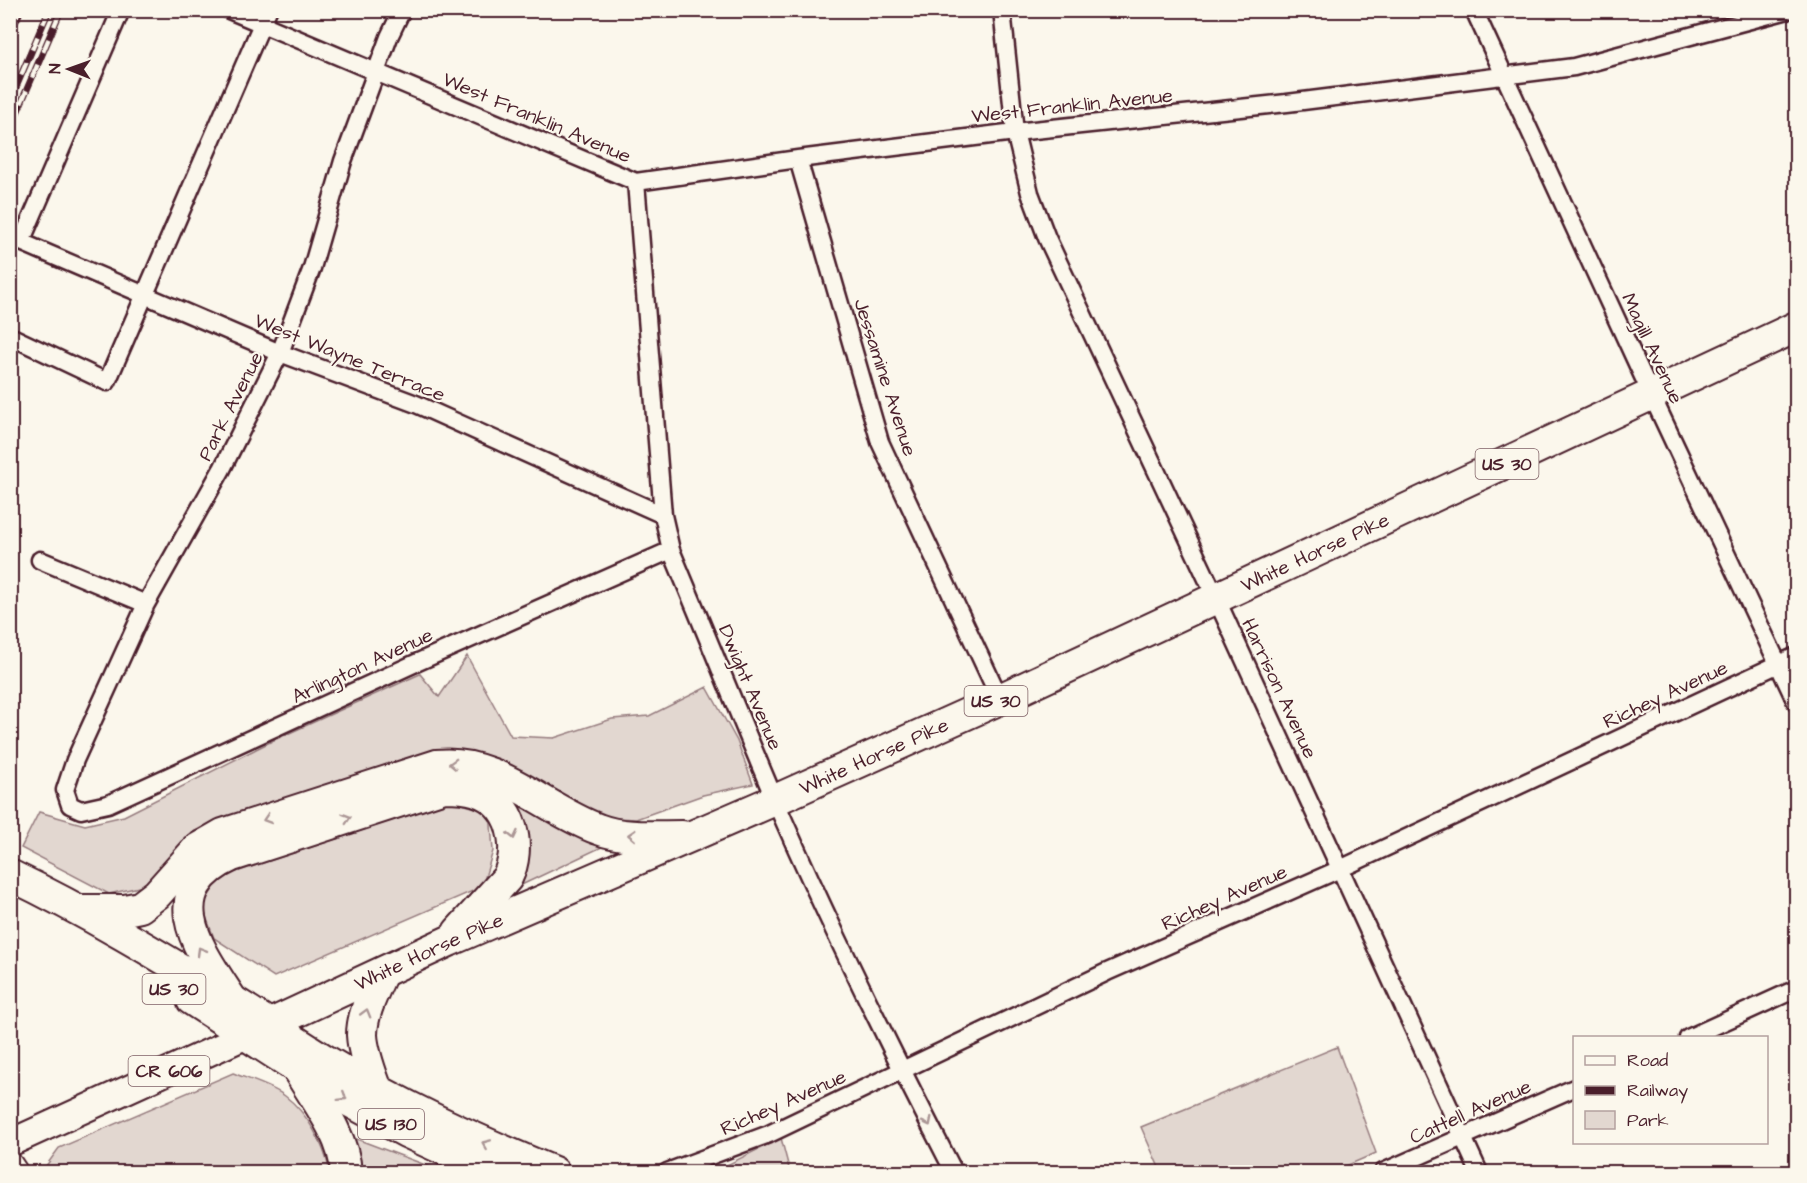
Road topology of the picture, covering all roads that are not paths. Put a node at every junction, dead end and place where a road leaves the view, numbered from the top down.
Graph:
1 (13, 10) edge
2 (121, 10) edge
3 (229, 10) edge
4 (402, 10) edge
5 (1002, 10) edge
6 (1474, 10) edge
7 (1788, 10) edge
8 (10, 17) edge
9 (265, 17) edge
10 (375, 73) junction
11 (1504, 77) junction
12 (1015, 132) junction
13 (798, 159) junction
14 (636, 182) junction
15 (145, 297) junction
16 (1797, 327) edge
17 (10, 336) edge
18 (280, 352) junction
19 (1652, 396) junction
20 (663, 516) junction
21 (671, 550) junction
22 (40, 560) dead end
23 (1216, 598) junction
24 (146, 604) junction
25 (1797, 656) edge
26 (1778, 665) junction
27 (1000, 699) junction
28 (1797, 702) edge
29 (775, 800) junction
30 (70, 805) joint
31 (690, 836) junction
32 (1340, 869) junction
33 (10, 875) edge
34 (10, 896) edge
35 (80, 910) junction
36 (449, 942) junction
37 (382, 973) junction
38 (1797, 989) edge
39 (232, 1000) junction
40 (259, 1030) junction
41 (1692, 1036) edge
42 (294, 1065) junction
43 (902, 1071) junction
44 (1573, 1089) edge
45 (376, 1090) junction
46 (1462, 1137) junction
47 (10, 1143) edge
48 (10, 1166) edge
49 (14, 1173) edge
50 (346, 1173) edge
51 (493, 1173) edge
52 (554, 1173) edge
53 (667, 1173) edge
54 (954, 1173) edge
55 (1383, 1173) edge
56 (1479, 1173) edge

1 - 8 street
2 - 15 street, West Wayne Terrace
3 - 9 street, West Franklin Avenue
4 - 10 street, Park Avenue
5 - 12 street, Harrison Avenue
6 - 11 street, Magill Avenue
7 - 11 street, West Franklin Avenue
9 - 10 street, West Franklin Avenue
9 - 15 street
10 - 14 street, West Franklin Avenue
10 - 18 street, Park Avenue
11 - 12 street, West Franklin Avenue
11 - 19 street, Magill Avenue
12 - 13 street, West Franklin Avenue
12 - 23 street, Harrison Avenue
13 - 14 street, West Franklin Avenue
13 - 27 street, Jessamine Avenue
14 - 20 street, Dwight Avenue
15 - 17 street
15 - 18 street, West Wayne Terrace
16 - 19 highway, White Horse Pike / US 30
18 - 20 street, West Wayne Terrace
18 - 24 street, Park Avenue
19 - 23 highway, White Horse Pike / US 30
19 - 26 street, Magill Avenue
20 - 21 street, Dwight Avenue
21 - 29 street, Dwight Avenue
21 - 30 street, Arlington Avenue
22 - 24 street
23 - 27 highway, White Horse Pike / US 30
23 - 32 street, Harrison Avenue
24 - 30 street, Park Avenue
25 - 26 street, Richey Avenue
26 - 28 street, Magill Avenue
26 - 32 street, Richey Avenue
27 - 29 highway, White Horse Pike / US 30
29 - 31 highway, White Horse Pike / US 30
29 - 43 street, Dwight Avenue
31 -> 35 highway
31 - 36 highway, White Horse Pike / US 30
32 - 43 street, Richey Avenue
32 - 46 street, Harrison Avenue
33 - 35 highway
34 - 40 highway, US 30
35 - 39 highway, US 130
36 - 37 highway, White Horse Pike / US 30
39 -> 36 highway
37 - 40 highway, White Horse Pike / US 30
45 -> 37 highway
38 - 41 street
39 - 40 highway, US 130
40 - 42 highway, US 30
40 - 45 highway, US 130
40 - 47 main road, White Horse Pike / CR 606
42 - 50 highway
42 -> 51 highway, US 130
43 - 53 street, Richey Avenue
43 -> 54 street, Dwight Avenue
44 - 46 street, Cattell Avenue
52 -> 45 highway, US 130
46 - 55 street, Cattell Avenue
46 - 56 street, Harrison Avenue
48 - 49 main road

